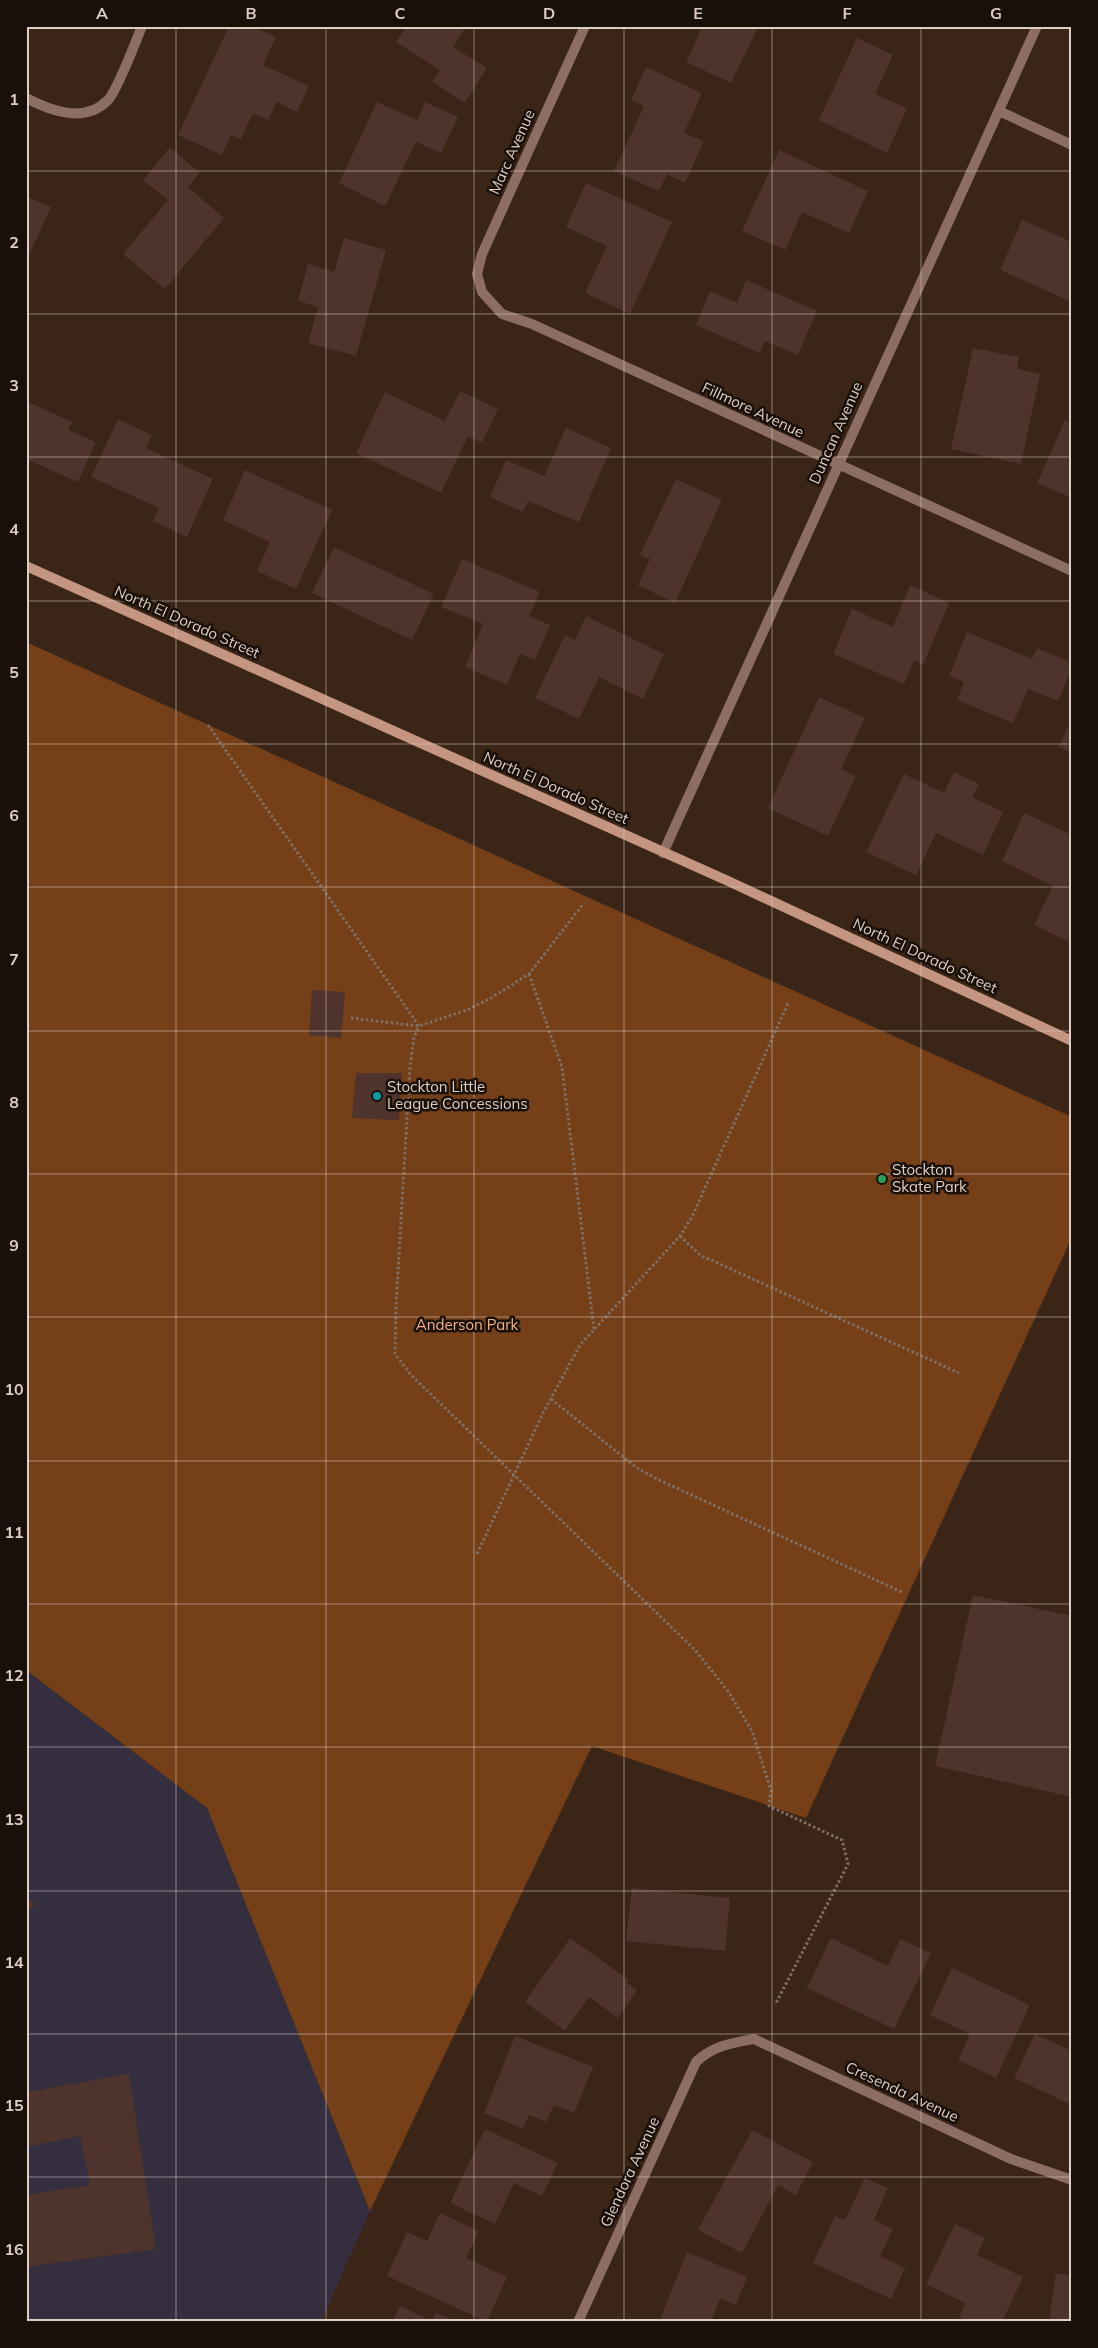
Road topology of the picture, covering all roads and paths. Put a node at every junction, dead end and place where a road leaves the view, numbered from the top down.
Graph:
1 (142, 26) edge
2 (585, 26) edge
3 (1037, 26) edge
4 (26, 98) edge
5 (999, 111) junction
6 (1072, 145) edge
7 (482, 292) joint
8 (838, 466) junction
9 (26, 566) edge
10 (1072, 571) edge
11 (208, 725) dead end
12 (663, 853) junction
13 (584, 903) dead end
14 (529, 974) junction
15 (789, 1001) dead end
16 (351, 1018) dead end
17 (419, 1026) junction
18 (1072, 1041) edge
19 (680, 1236) junction
20 (594, 1330) junction
21 (959, 1373) dead end
22 (551, 1399) junction
23 (514, 1475) junction
24 (477, 1554) dead end
25 (902, 1592) dead end
26 (775, 2005) dead end
27 (720, 2046) joint
28 (1072, 2180) edge
29 (578, 2322) edge

1 - 4 street
2 - 7 street, Marc Avenue
3 - 5 street, Duncan Avenue
5 - 6 street
5 - 8 street, Duncan Avenue
7 - 8 street, Fillmore Avenue
8 - 10 street, Fillmore Avenue
8 - 12 street, Duncan Avenue
9 - 12 main road, North El Dorado Street
11 - 17 path
12 - 18 main road, North El Dorado Street
13 - 14 path
14 - 17 path
14 - 20 path
15 - 19 path
16 - 17 path
17 - 23 path
19 - 20 path
19 - 21 path
20 - 22 path
22 - 23 path
22 - 25 path
23 - 24 path
23 - 26 path
27 - 28 street, Cresenda Avenue
27 - 29 street, Glendora Avenue

